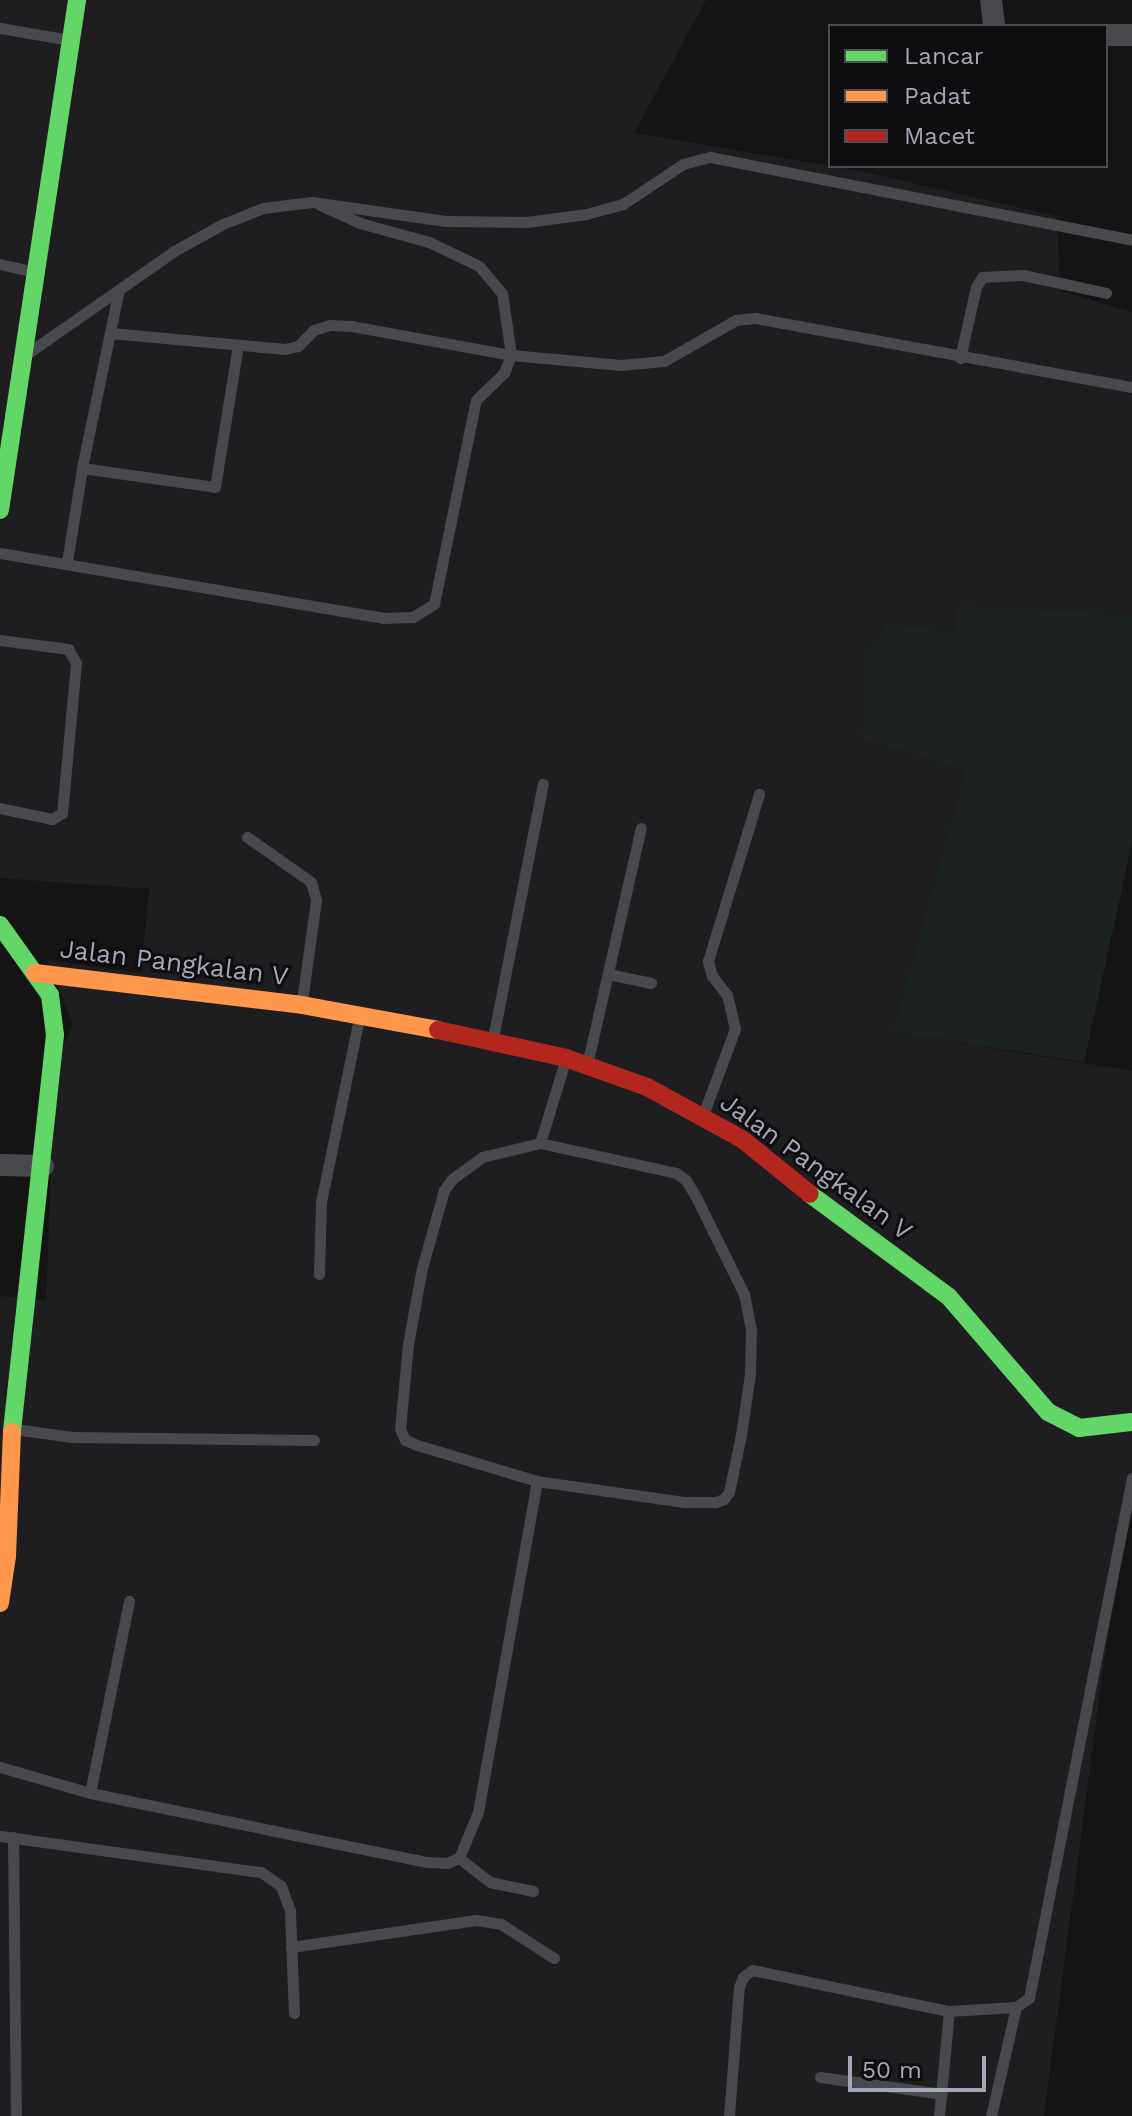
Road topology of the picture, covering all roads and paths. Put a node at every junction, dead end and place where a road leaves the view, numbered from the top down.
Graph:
1 (77, 0) edge
2 (991, 0) edge
3 (994, 24) edge
4 (0, 28) edge
5 (1108, 35) edge
6 (1132, 35) edge
7 (71, 41) junction
8 (312, 202) junction
9 (1132, 240) edge
10 (0, 264) edge
11 (36, 272) junction
12 (119, 289) junction
13 (1106, 293) dead end
14 (110, 333) junction
15 (238, 345) junction
16 (511, 355) junction
17 (23, 356) junction
18 (960, 358) junction
19 (1132, 387) edge
20 (3, 461) edge
21 (82, 468) junction
22 (0, 510) edge
23 (0, 553) edge
24 (67, 562) junction
25 (0, 640) edge
26 (543, 784) dead end
27 (759, 794) dead end
28 (0, 808) edge
29 (641, 828) dead end
30 (247, 837) dead end
31 (0, 925) edge
32 (8, 947) edge
33 (35, 973) junction
34 (608, 974) junction
35 (651, 983) dead end
36 (302, 1005) junction
37 (359, 1017) junction
38 (492, 1040) junction
39 (566, 1058) junction
40 (587, 1065) junction
41 (703, 1115) junction
42 (540, 1143) junction
43 (0, 1165) edge
44 (43, 1166) junction
45 (319, 1274) dead end
46 (1132, 1422) edge
47 (6, 1427) edge
48 (314, 1440) dead end
49 (1132, 1478) edge
50 (537, 1481) junction
51 (129, 1601) dead end
52 (0, 1603) edge
53 (0, 1767) edge
54 (90, 1793) junction
55 (6, 1837) edge
56 (459, 1858) junction
57 (533, 1891) dead end
58 (291, 1947) junction
59 (554, 1958) dead end
60 (1016, 2007) junction
61 (949, 2011) junction
62 (294, 2013) dead end
63 (820, 2077) dead end
64 (942, 2094) junction
65 (16, 2116) edge
66 (729, 2116) edge
67 (939, 2116) edge
68 (991, 2116) edge

1 - 7 street
2 - 3 street
4 - 7 lane
5 - 6 street
7 - 11 street
8 - 9 lane
8 - 12 lane
8 - 16 lane
10 - 11 lane
11 - 17 street
12 - 14 lane
12 - 17 lane
13 - 18 lane
14 - 15 lane
14 - 21 lane
15 - 16 lane
15 - 21 lane
16 - 18 lane
16 - 24 lane
17 - 20 street
18 - 19 lane
20 - 22 street
21 - 24 lane
23 - 24 lane
25 - 28 lane
26 - 38 lane
27 - 41 lane
29 - 34 lane
30 - 36 lane
31 - 32 street, Jalan Pangkalan V
32 - 33 street, Jalan Pangkalan V
33 - 36 street, Jalan Pangkalan V
33 - 44 street, Jalan Pangkalan V
34 - 35 lane
34 - 40 lane
36 - 37 street, Jalan Pangkalan V
37 - 38 street, Jalan Pangkalan V
37 - 45 lane
38 - 39 street, Jalan Pangkalan V
39 - 40 street, Jalan Pangkalan V
39 - 42 lane
40 - 41 street, Jalan Pangkalan V
41 - 46 street, Jalan Pangkalan V
42 - 50 lane
42 - 50 lane
43 - 44 street
44 - 47 street, Jalan Pangkalan V
47 - 48 lane
47 - 52 street, Jalan Pangkalan V
49 - 60 lane
50 - 56 lane
51 - 54 lane
53 - 54 lane
54 - 56 lane
55 - 58 lane
55 - 65 lane
56 - 57 lane
58 - 59 lane
58 - 62 lane
60 - 61 lane
60 - 68 lane
61 - 64 lane
61 - 66 lane
63 - 64 lane
64 - 67 lane

